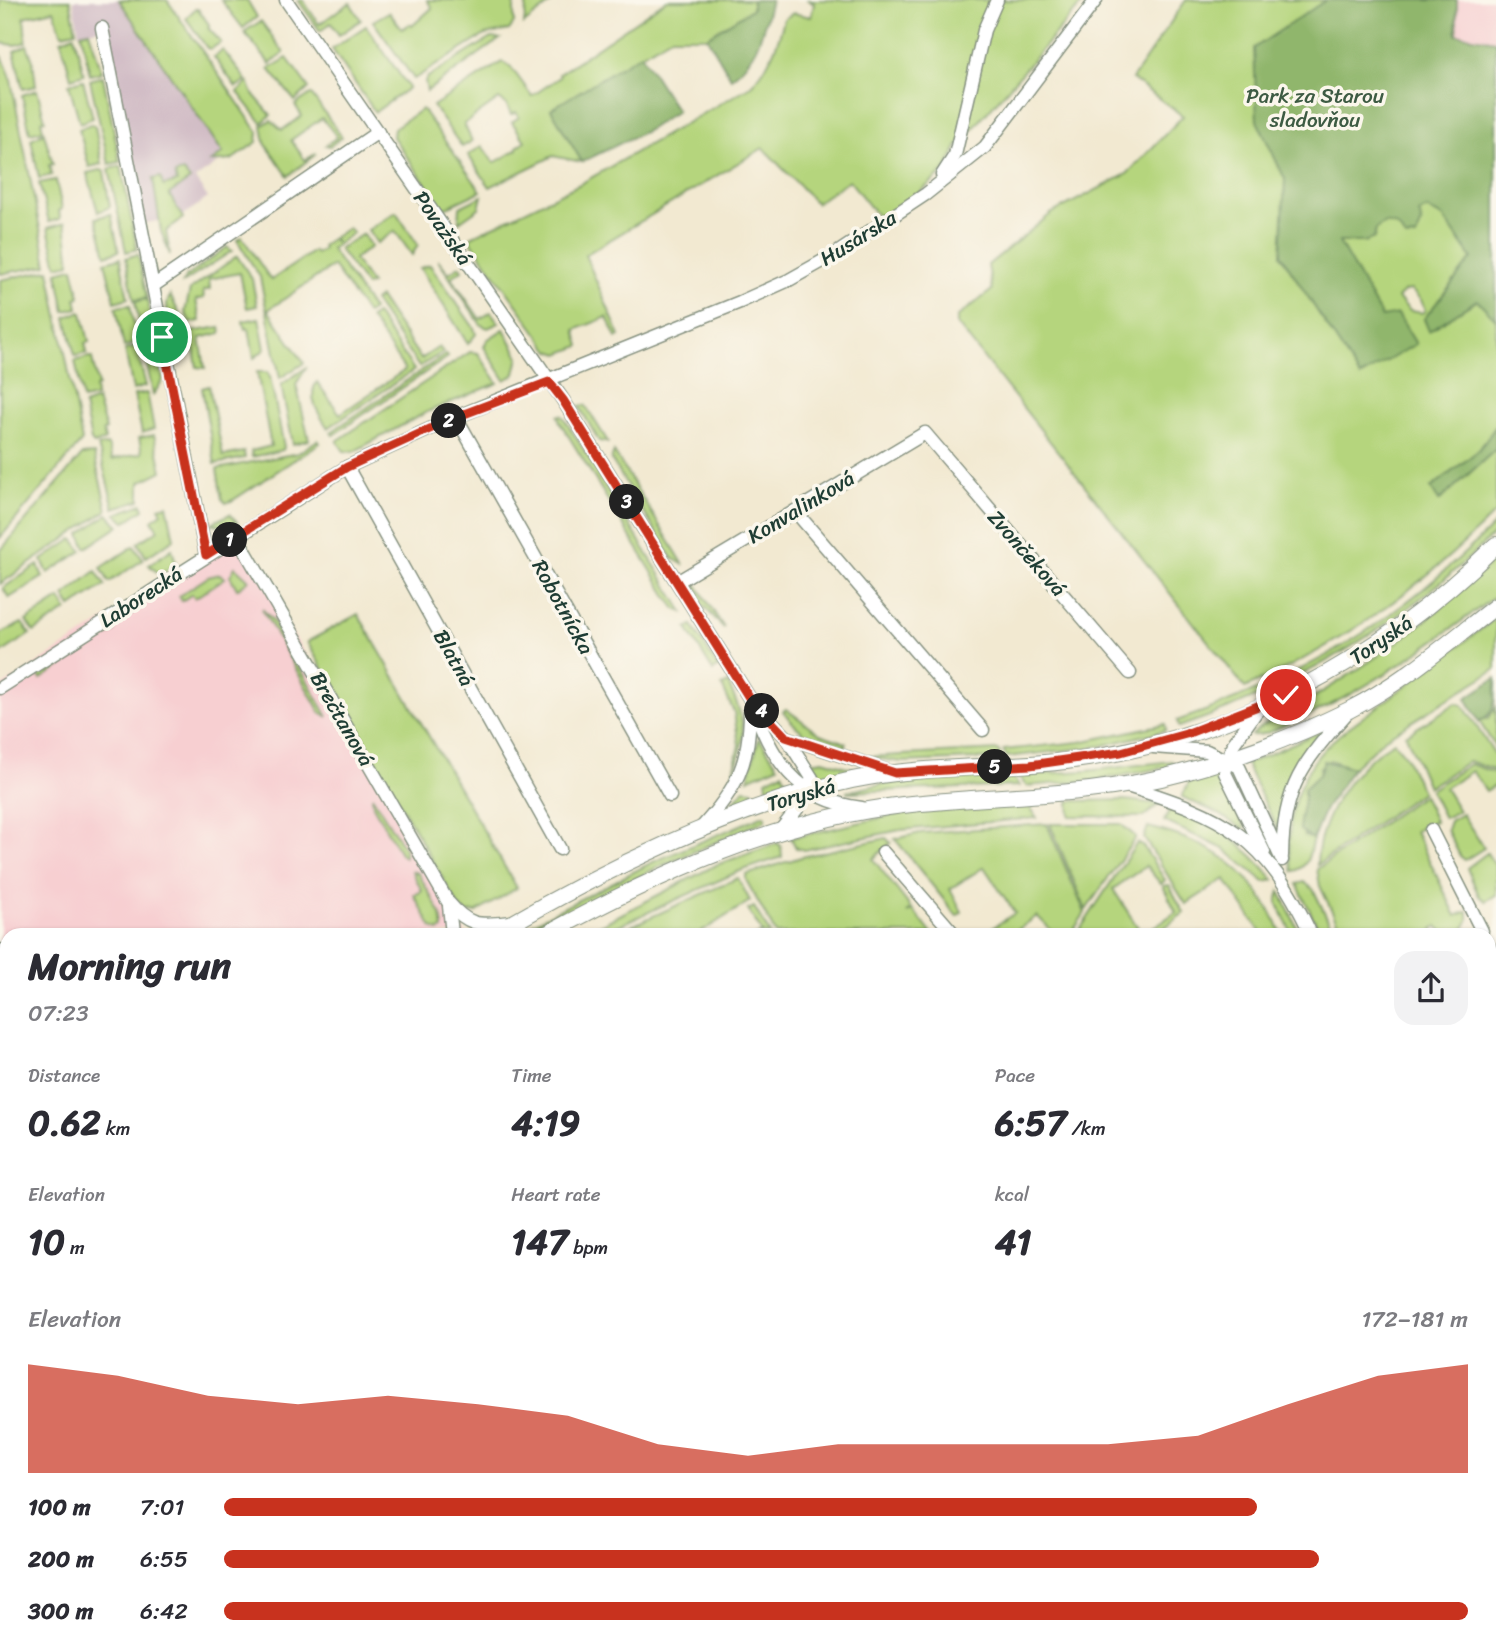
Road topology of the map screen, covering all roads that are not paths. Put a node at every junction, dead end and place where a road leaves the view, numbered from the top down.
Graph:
1 (286, 0) edge
2 (997, 0) edge
3 (1096, 0) edge
4 (103, 28) dead end
5 (378, 132) junction
6 (926, 194) junction
7 (153, 286) junction
8 (549, 382) junction
9 (456, 417) junction
10 (925, 433) joint
11 (347, 467) junction
12 (794, 511) junction
13 (236, 536) junction
14 (1496, 545) edge
15 (206, 555) junction
16 (677, 582) junction
17 (1496, 606) edge
18 (1130, 673) dead end
19 (0, 688) edge
20 (750, 699) junction
21 (1260, 706) junction
22 (1350, 709) junction
23 (983, 730) dead end
24 (786, 737) junction
25 (1141, 747) junction
26 (1226, 759) junction
27 (895, 773) junction
28 (1124, 785) junction
29 (809, 790) junction
30 (670, 796) dead end
31 (872, 810) junction
32 (1431, 830) dead end
33 (780, 831) junction
34 (696, 833) junction
35 (560, 849) dead end
36 (883, 852) dead end
37 (1276, 862) junction
38 (448, 902) junction
39 (516, 921) junction
40 (451, 928) edge
41 (504, 928) edge
42 (559, 928) edge
43 (949, 928) edge
44 (1308, 928) edge
45 (1479, 928) edge

1 - 5 street, Považská
2 - 6 street
3 - 6 street, Husárska
4 - 7 street
5 - 7 street
5 - 8 street, Považská
6 - 8 street, Husárska
7 - 15 street
8 - 9 street, Laborecká
8 - 16 street, Považská
9 - 11 street, Laborecká
9 - 30 street, Robotnícka
10 - 12 street, Konvalinková
10 - 18 street, Zvončeková
11 - 13 street, Laborecká
11 - 35 street, Blatná
12 - 16 street, Konvalinková
12 - 23 street
13 - 15 street, Laborecká
13 - 38 street, Brečtanová
14 - 21 street, Toryská
15 - 19 street, Laborecká
16 - 20 street, Považská
17 - 22 street, Toryská
20 - 24 street
20 - 29 street
20 - 34 street
21 - 25 street, Toryská
21 - 26 street
22 - 26 street, Toryská
22 - 37 street
24 - 27 street
24 - 29 street
25 - 26 street
25 - 27 street, Toryská
26 - 28 street, Toryská
26 - 37 street
27 - 29 street, Toryská
28 - 31 street, Toryská
28 - 37 street
29 - 31 street
29 - 33 street
29 - 34 street, Toryská
31 - 33 street, Toryská
32 - 45 street
33 - 42 street, Toryská
34 - 39 street, Toryská
36 - 43 street
37 - 44 street
38 - 39 street
38 - 40 street
39 - 41 street, Toryská

